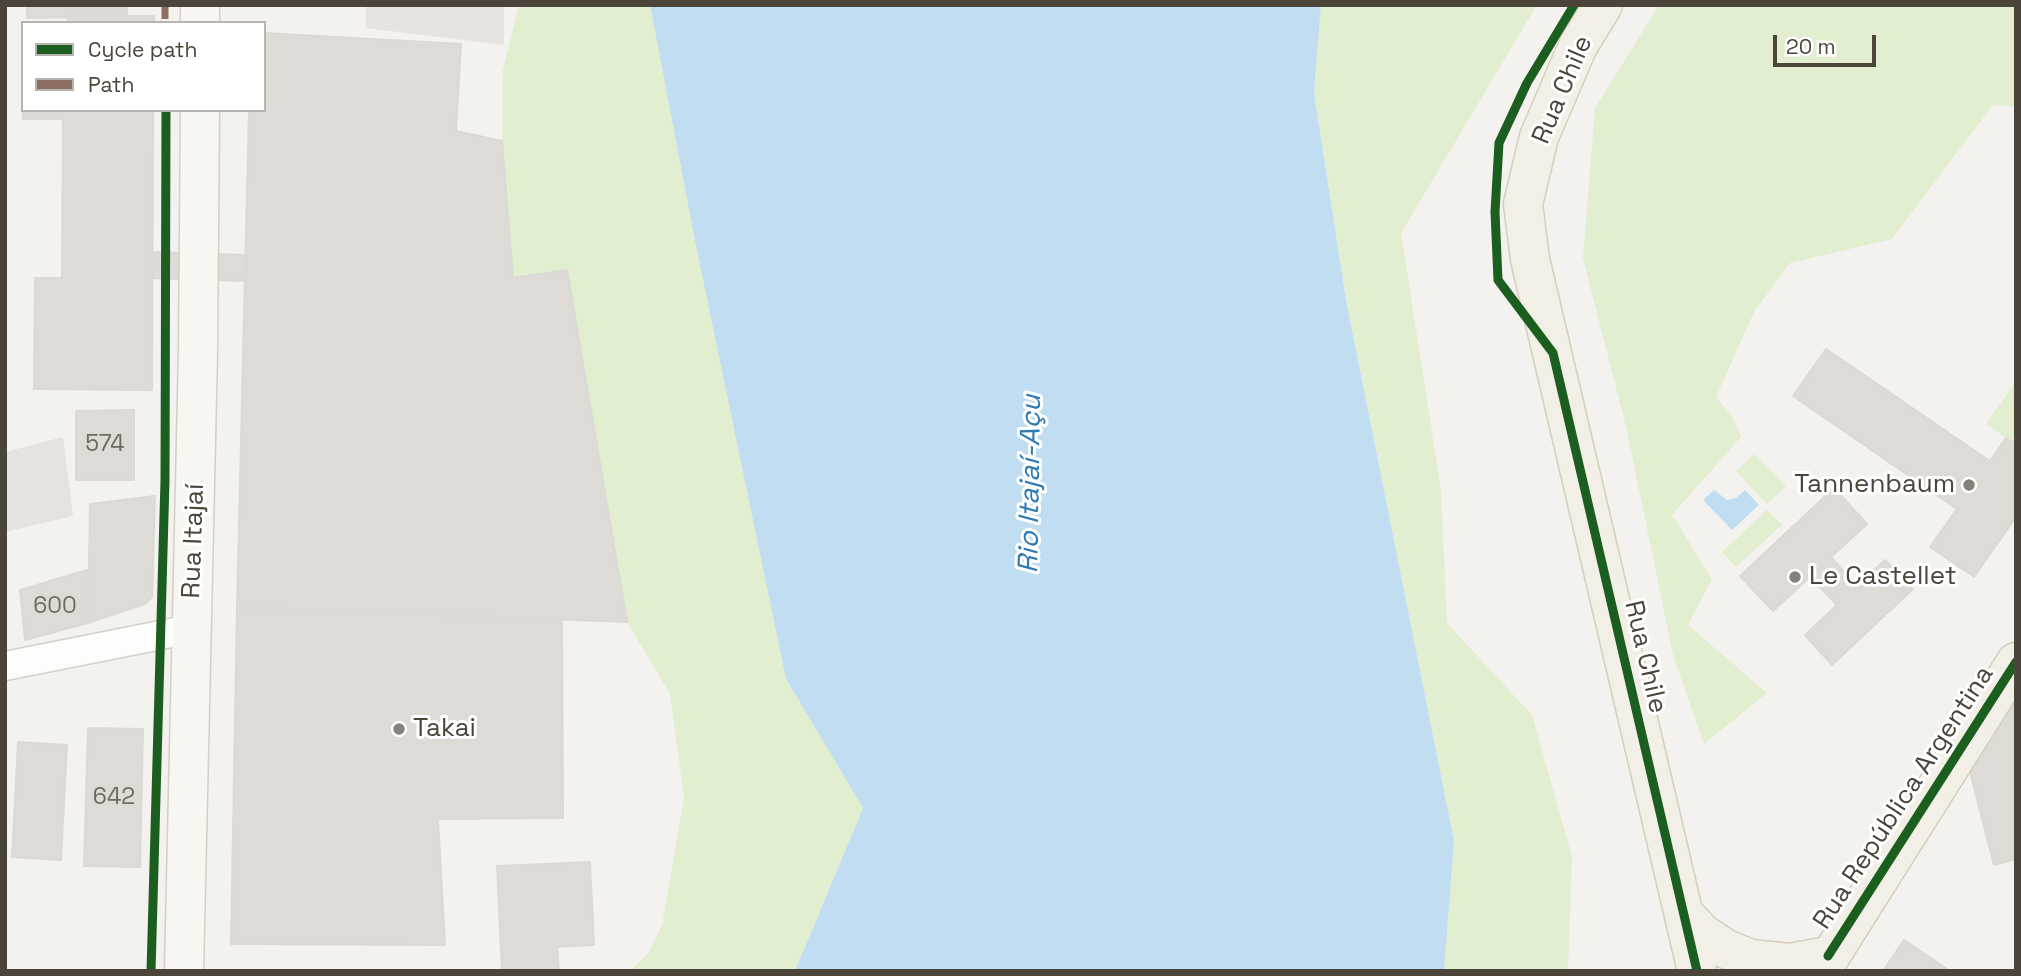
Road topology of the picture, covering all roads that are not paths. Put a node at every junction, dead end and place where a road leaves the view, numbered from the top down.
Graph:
1 (1603, 5) edge
2 (200, 112) edge
3 (191, 629) junction
4 (2016, 662) edge
5 (5, 666) edge
6 (1684, 914) junction
7 (1824, 963) edge
8 (184, 971) edge
9 (1697, 971) edge

1 - 6 main road, Rua Chile
2 - 3 main road, Rua Itajaí
3 - 5 street
3 - 8 main road, Rua Itajaí
4 - 7 main road, Rua República Argentina
6 - 7 main road
6 - 9 main road, Rua Chile

